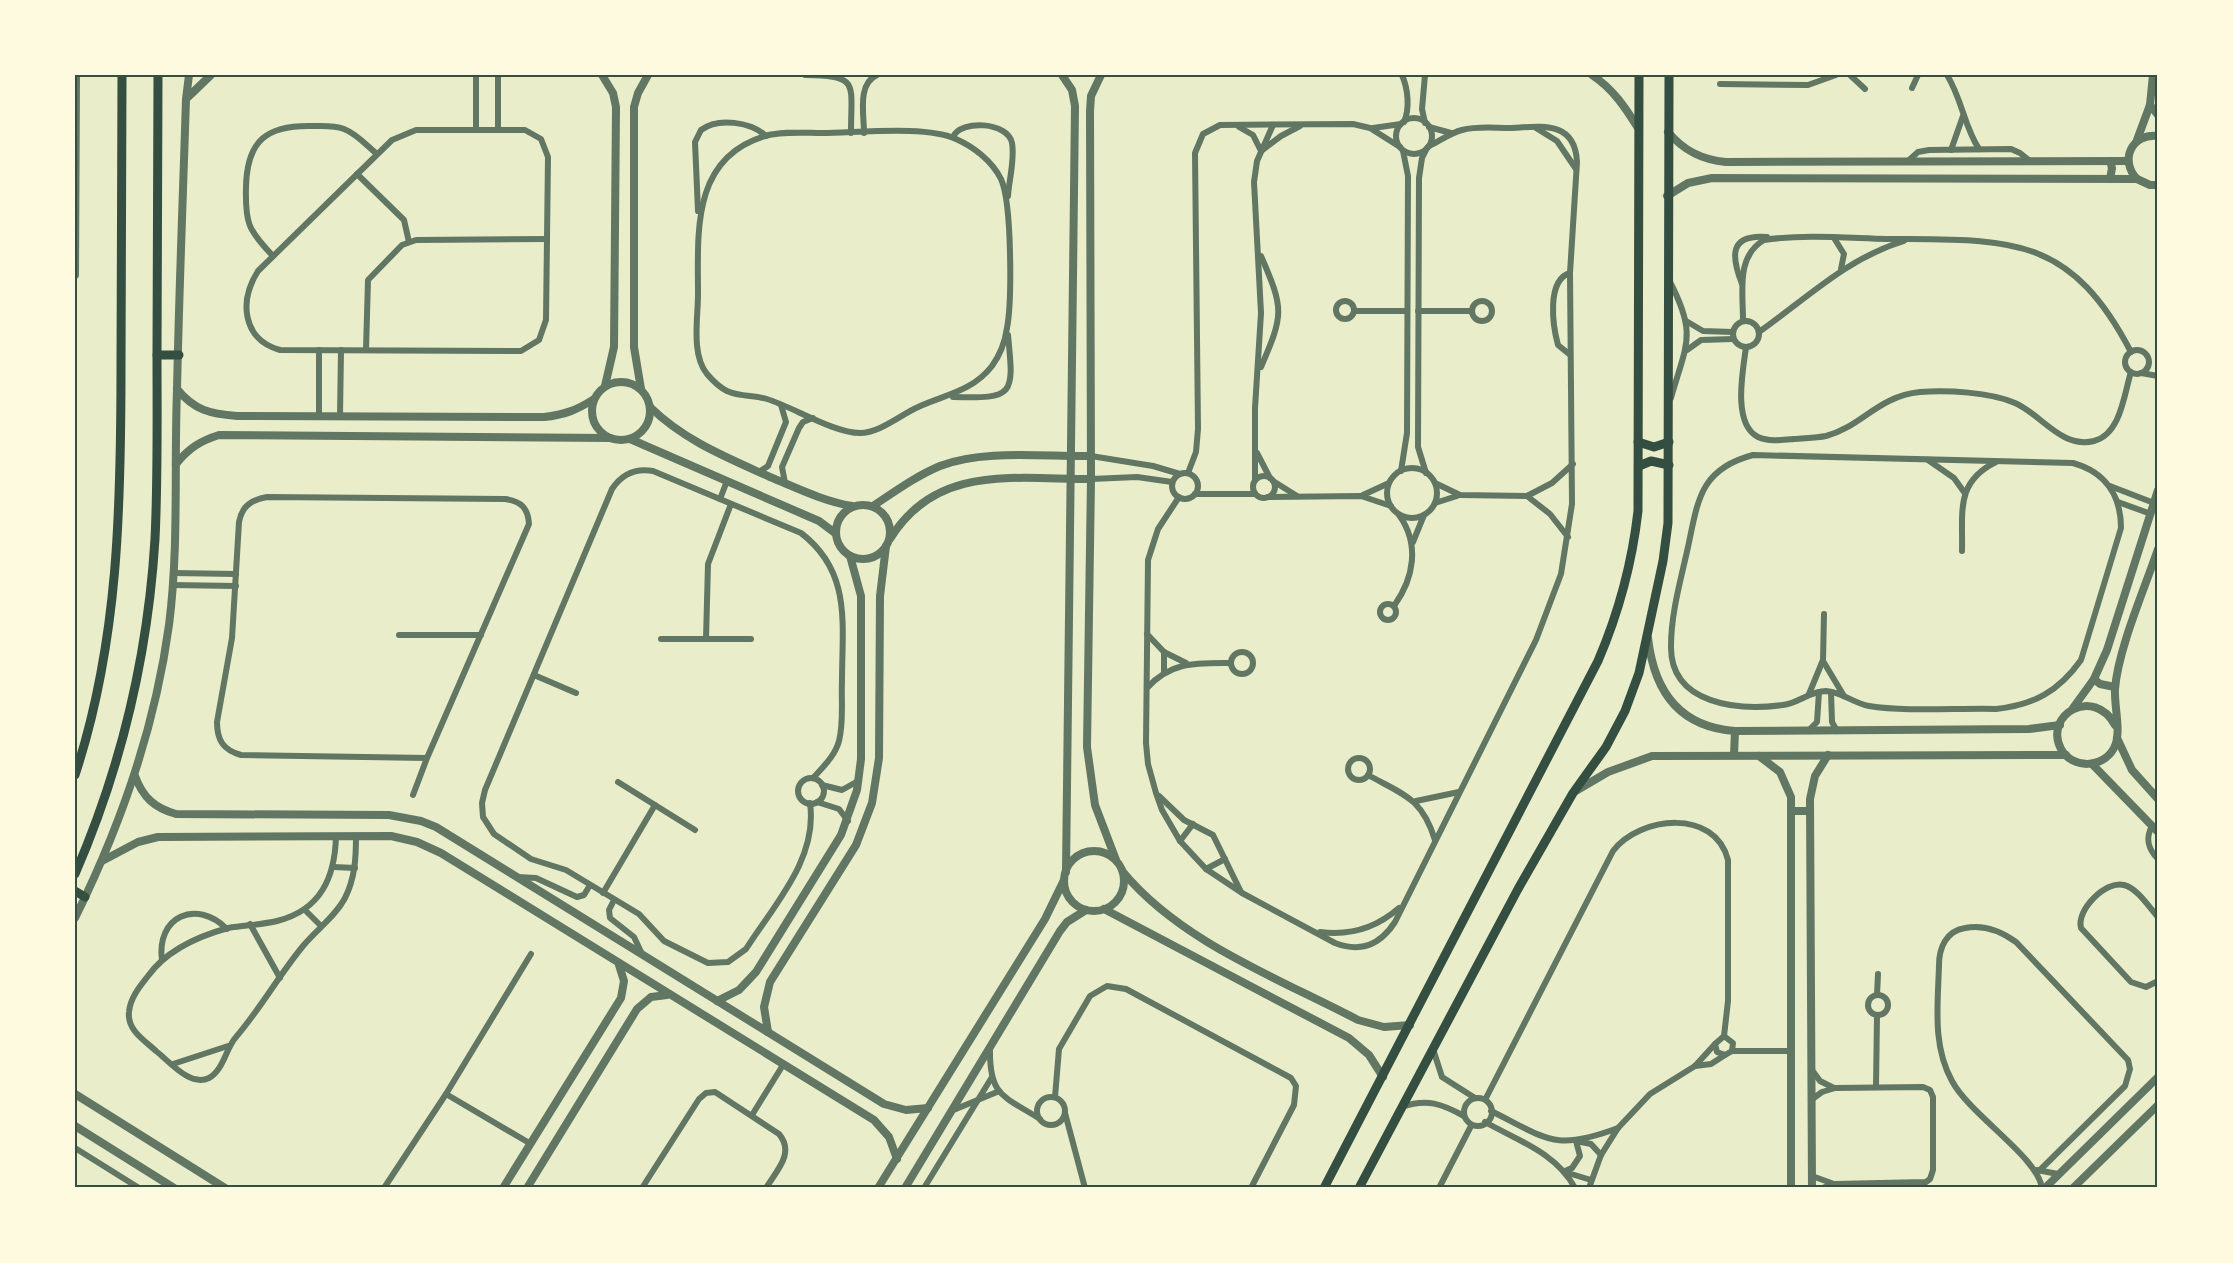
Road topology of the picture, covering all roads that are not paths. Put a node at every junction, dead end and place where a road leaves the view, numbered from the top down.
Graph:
1 (76, 75) edge
2 (124, 75) edge
3 (158, 75) edge
4 (189, 75) edge
5 (211, 75) edge
6 (476, 75) edge
7 (498, 75) edge
8 (602, 75) edge
9 (648, 75) edge
10 (805, 75) edge
11 (877, 75) edge
12 (1062, 75) edge
13 (1101, 75) edge
14 (1402, 75) edge
15 (1425, 75) edge
16 (1592, 75) edge
17 (1639, 75) edge
18 (1669, 75) edge
19 (1836, 75) edge
20 (1850, 75) edge
21 (1917, 75) edge
22 (1947, 75) edge
23 (2152, 75) edge
24 (1720, 84) dead end
25 (1912, 88) dead end
26 (1407, 89) junction
27 (1865, 89) dead end
28 (1423, 90) junction
29 (186, 99) junction
30 (2151, 105) junction
31 (1963, 115) junction
32 (2158, 115) edge
33 (1402, 123) junction
34 (1230, 125) junction
35 (1273, 125) junction
36 (1303, 125) junction
37 (1427, 125) junction
38 (1535, 127) junction
39 (1370, 128) junction
40 (1638, 128) junction
41 (476, 130) junction
42 (498, 130) junction
43 (1668, 132) junction
44 (851, 133) junction
45 (864, 133) junction
46 (1451, 134) junction
47 (766, 136) junction
48 (2158, 136) edge
49 (953, 137) junction
50 (2136, 141) junction
51 (1428, 147) junction
52 (1402, 149) junction
53 (1978, 149) junction
54 (1952, 150) junction
55 (1261, 151) junction
56 (378, 154) junction
57 (2030, 161) junction
58 (2110, 161) junction
59 (2128, 161) junction
60 (1726, 162) junction
61 (1908, 162) junction
62 (1576, 169) junction
63 (75, 174) edge
64 (357, 174) junction
65 (1726, 178) junction
66 (2110, 179) junction
67 (2137, 179) junction
68 (2158, 185) edge
69 (1667, 196) junction
70 (1008, 198) junction
71 (699, 217) junction
72 (1777, 238) junction
73 (1834, 238) junction
74 (547, 239) junction
75 (1910, 239) junction
76 (409, 242) junction
77 (1260, 252) junction
78 (273, 256) junction
79 (1841, 269) junction
80 (1570, 273) junction
81 (75, 275) edge
82 (1667, 275) junction
83 (1743, 285) junction
84 (1275, 288) junction
85 (1261, 292) junction
86 (1354, 311) dead end
87 (1407, 311) junction
88 (1418, 311) junction
89 (1472, 311) dead end
90 (1743, 320) junction
91 (1686, 321) junction
92 (1008, 328) junction
93 (1261, 329) junction
94 (1759, 332) junction
95 (1275, 333) junction
96 (1733, 335) junction
97 (1746, 347) junction
98 (319, 350) junction
99 (340, 350) junction
100 (366, 350) junction
101 (1686, 350) junction
102 (2131, 352) junction
103 (1569, 354) junction
104 (157, 355) junction
105 (179, 355) junction
106 (2148, 359) junction
107 (2158, 365) edge
108 (2131, 372) junction
109 (1258, 373) junction
110 (2141, 373) junction
111 (2158, 376) edge
112 (605, 386) junction
113 (177, 389) junction
114 (641, 389) junction
115 (946, 397) junction
116 (594, 399) junction
117 (781, 404) junction
118 (650, 407) junction
119 (1668, 411) junction
120 (319, 416) junction
121 (340, 416) junction
122 (814, 418) junction
123 (610, 438) junction
124 (630, 439) junction
125 (1638, 442) junction
126 (1669, 442) junction
127 (1255, 449) junction
128 (1071, 456) junction
129 (1091, 456) junction
130 (1927, 459) junction
131 (2000, 461) junction
132 (176, 464) junction
133 (1573, 464) junction
134 (1669, 465) junction
135 (1639, 466) junction
136 (1401, 471) junction
137 (759, 472) junction
138 (1426, 472) junction
139 (1188, 473) junction
140 (1180, 474) junction
141 (1071, 479) junction
142 (1091, 479) junction
143 (1271, 479) junction
144 (1255, 480) junction
145 (727, 481) junction
146 (1172, 482) junction
147 (785, 483) junction
148 (1390, 483) junction
149 (1435, 483) junction
150 (2110, 486) junction
151 (2158, 490) edge
152 (1964, 492) junction
153 (1195, 494) junction
154 (1255, 494) junction
155 (1460, 495) junction
156 (1298, 496) junction
157 (1361, 496) junction
158 (1527, 496) junction
159 (1179, 497) junction
160 (1268, 497) junction
161 (720, 499) junction
162 (2118, 502) junction
163 (1435, 503) junction
164 (2154, 503) junction
165 (731, 504) junction
166 (873, 506) junction
167 (1391, 506) junction
168 (852, 507) junction
169 (1399, 514) junction
170 (2151, 514) junction
171 (1424, 515) junction
172 (835, 533) junction
173 (1568, 537) junction
174 (888, 543) junction
175 (1412, 545) junction
176 (2158, 549) edge
177 (1962, 551) dead end
178 (850, 556) junction
179 (173, 573) junction
180 (236, 574) junction
181 (172, 585) junction
182 (236, 586) junction
183 (1394, 606) dead end
184 (1824, 614) dead end
185 (1647, 633) junction
186 (399, 634) dead end
187 (1147, 634) junction
188 (481, 635) junction
189 (661, 639) dead end
190 (706, 639) junction
191 (751, 639) dead end
192 (1164, 652) junction
193 (1823, 660) junction
194 (1186, 663) junction
195 (1231, 663) dead end
196 (1164, 672) junction
197 (534, 675) junction
198 (2094, 679) junction
199 (2115, 687) junction
200 (1147, 688) junction
201 (1819, 692) junction
202 (1831, 692) junction
203 (576, 693) dead end
204 (1809, 695) junction
205 (1846, 697) junction
206 (2072, 710) junction
207 (2115, 724) junction
208 (2060, 725) junction
209 (1735, 731) junction
210 (1808, 731) junction
211 (1837, 731) junction
212 (2117, 738) junction
213 (1734, 755) junction
214 (1757, 755) junction
215 (1828, 755) junction
216 (2066, 755) junction
217 (427, 758) junction
218 (2092, 764) junction
219 (1368, 774) dead end
220 (75, 775) edge
221 (135, 776) junction
222 (813, 778) junction
223 (858, 781) junction
224 (618, 782) dead end
225 (822, 784) junction
226 (1460, 792) junction
227 (1156, 793) junction
228 (1573, 793) junction
229 (413, 795) dead end
230 (2158, 799) edge
231 (1416, 801) junction
232 (814, 802) junction
233 (655, 805) junction
234 (1791, 811) junction
235 (1810, 811) junction
236 (848, 820) junction
237 (1193, 824) junction
238 (2155, 829) edge
239 (695, 830) dead end
240 (336, 836) junction
241 (356, 836) junction
242 (1435, 840) junction
243 (1180, 841) junction
244 (1225, 859) junction
245 (2158, 859) edge
246 (1116, 860) junction
247 (102, 861) junction
248 (334, 867) junction
249 (355, 868) junction
250 (1206, 869) junction
251 (1123, 872) junction
252 (75, 874) edge
253 (1065, 876) junction
254 (517, 877) junction
255 (590, 885) junction
256 (75, 891) edge
257 (1242, 892) junction
258 (603, 893) junction
259 (86, 897) junction
260 (614, 900) junction
261 (1401, 905) junction
262 (1104, 909) junction
263 (305, 910) junction
264 (1086, 910) junction
265 (2157, 913) edge
266 (75, 918) edge
267 (250, 924) junction
268 (321, 926) junction
269 (227, 929) junction
270 (1316, 932) junction
271 (531, 954) dead end
272 (642, 954) junction
273 (162, 960) junction
274 (618, 963) junction
275 (1878, 974) dead end
276 (280, 978) junction
277 (2158, 981) edge
278 (669, 995) junction
279 (1877, 995) junction
280 (717, 1001) junction
281 (1877, 1015) junction
282 (1410, 1025) junction
283 (768, 1032) junction
284 (1724, 1036) junction
285 (1715, 1044) junction
286 (990, 1045) junction
287 (228, 1046) junction
288 (1433, 1049) junction
289 (1732, 1051) junction
290 (1791, 1051) junction
291 (1725, 1055) junction
292 (173, 1064) junction
293 (783, 1065) junction
294 (1695, 1066) junction
295 (1811, 1069) junction
296 (992, 1077) junction
297 (1383, 1077) junction
298 (2158, 1077) edge
299 (1876, 1087) junction
300 (1835, 1088) junction
301 (997, 1092) junction
302 (75, 1094) edge
303 (446, 1094) junction
304 (1055, 1097) junction
305 (980, 1098) junction
306 (1475, 1098) junction
307 (1486, 1098) junction
308 (1811, 1100) junction
309 (2158, 1105) edge
310 (1402, 1107) junction
311 (928, 1108) junction
312 (951, 1111) junction
313 (1491, 1111) junction
314 (1065, 1113) junction
315 (752, 1115) junction
316 (1464, 1116) junction
317 (1040, 1119) junction
318 (1485, 1122) junction
319 (75, 1126) edge
320 (1471, 1126) junction
321 (1618, 1128) junction
322 (1576, 1141) junction
323 (531, 1144) junction
324 (75, 1148) edge
325 (1602, 1155) junction
326 (897, 1159) junction
327 (2036, 1170) junction
328 (1564, 1171) junction
329 (2058, 1174) junction
330 (1812, 1176) junction
331 (1591, 1180) junction
332 (1834, 1184) junction
333 (136, 1187) edge
334 (174, 1188) edge
335 (225, 1188) edge
336 (384, 1188) edge
337 (503, 1188) edge
338 (527, 1188) edge
339 (642, 1188) edge
340 (766, 1188) edge
341 (879, 1188) edge
342 (904, 1188) edge
343 (924, 1188) edge
344 (1085, 1188) edge
345 (1251, 1188) edge
346 (1324, 1188) edge
347 (1359, 1188) edge
348 (1439, 1188) edge
349 (1575, 1188) edge
350 (1589, 1188) edge
351 (1791, 1188) edge
352 (1812, 1188) edge
353 (1822, 1188) edge
354 (2043, 1188) edge
355 (2073, 1188) edge

1 - 63 street
2 - 220 main road
3 - 104 main road
4 - 29 street
5 - 29 street
6 - 41 street
7 - 42 street
8 - 112 street
9 - 114 street
10 - 44 street
11 - 45 street
12 - 128 street
13 - 129 street
14 - 26 street
15 - 28 street
16 - 40 street
17 - 40 main road
18 - 43 main road
19 - 24 street
20 - 27 street
21 - 25 street
22 - 31 street
23 - 30 street
26 - 28 street
26 - 33 street
28 - 37 street
29 - 105 street
30 - 32 street
30 - 50 street
31 - 53 street
31 - 54 street
33 - 37 street
33 - 39 street
33 - 52 street
34 - 35 street
34 - 55 street
34 - 139 street
35 - 36 street
35 - 55 street
36 - 39 street
36 - 55 street
37 - 46 street
37 - 51 street
38 - 46 street
38 - 62 street
38 - 62 street
39 - 52 street
40 - 125 main road
41 - 42 street
41 - 56 street
42 - 74 street
43 - 60 street
43 - 69 main road
44 - 45 street
44 - 47 street
45 - 49 street
46 - 51 street
47 - 71 street
47 - 71 street
48 - 50 street
49 - 70 street
49 - 70 street
50 - 59 street
51 - 52 street
51 - 88 street
52 - 87 street
53 - 54 street
53 - 57 street
54 - 61 street
55 - 77 street
56 - 64 street
56 - 78 street
57 - 58 street
57 - 61 street
58 - 59 street
58 - 66 street
59 - 67 street
60 - 61 street
60 - 65 street
62 - 80 street
63 - 81 street
64 - 76 street
64 - 78 street
65 - 66 street
65 - 69 street
66 - 67 street
67 - 68 street
69 - 82 main road
70 - 92 street
71 - 117 street
72 - 73 street
72 - 83 street
72 - 83 street
73 - 75 street
73 - 79 street
74 - 76 street
74 - 100 street
75 - 79 street
75 - 102 street
76 - 100 street
77 - 84 street
77 - 85 street
78 - 98 street
79 - 94 street
80 - 103 street
80 - 103 street
82 - 91 street
82 - 119 main road
83 - 90 street
84 - 85 street
84 - 95 street
85 - 93 street
86 - 87 street
87 - 136 street
88 - 89 street
88 - 138 street
90 - 94 street
90 - 96 street
91 - 96 street
91 - 101 street
92 - 115 street
92 - 115 street
93 - 95 street
93 - 109 street
94 - 97 street
95 - 109 street
96 - 97 street
96 - 101 street
97 - 108 street
98 - 99 street
98 - 120 street
99 - 100 street
99 - 121 street
101 - 119 street
102 - 106 street
102 - 108 street
103 - 133 street
104 - 105 main road
104 - 252 main road
105 - 113 street
106 - 107 street
106 - 110 street
108 - 110 street
109 - 127 street
110 - 111 street
112 - 114 street
112 - 116 street
113 - 120 street
113 - 132 street
114 - 118 street
115 - 122 street
116 - 121 street
116 - 123 street
117 - 122 street
117 - 137 street
118 - 124 street
118 - 137 street
119 - 126 main road
120 - 121 street
122 - 147 street
123 - 124 street
123 - 132 street
124 - 145 street
125 - 126 main road
125 - 135 main road
126 - 134 main road
127 - 143 street
127 - 144 street
128 - 129 street
128 - 141 street
128 - 166 street
129 - 140 street
129 - 142 street
130 - 131 street
130 - 152 street
130 - 204 street
131 - 150 street
131 - 152 street
132 - 179 street
133 - 158 street
133 - 173 street
134 - 135 main road
134 - 185 main road
135 - 282 main road
136 - 138 street
136 - 148 street
137 - 147 street
138 - 149 street
139 - 140 street
139 - 153 street
140 - 146 street
141 - 142 street
141 - 174 street
141 - 253 street
142 - 146 street
142 - 246 street
143 - 144 street
143 - 156 street
143 - 160 street
144 - 154 street
145 - 161 street
145 - 172 street
146 - 159 street
147 - 168 street
148 - 157 street
148 - 167 street
149 - 155 street
149 - 163 street
150 - 162 street
150 - 164 street
151 - 164 street
152 - 177 street
153 - 154 street
153 - 159 street
154 - 160 street
155 - 158 street
155 - 163 street
156 - 157 street
156 - 160 street
157 - 167 street
158 - 173 street
159 - 187 street
161 - 165 street
161 - 197 street
162 - 170 street
162 - 205 street
163 - 171 street
164 - 170 street
165 - 190 street
165 - 222 street
166 - 168 street
166 - 174 street
167 - 169 street
168 - 172 street
169 - 171 street
169 - 175 street
170 - 198 street
171 - 175 street
172 - 178 street
173 - 226 street
174 - 178 street
174 - 283 street
175 - 183 street
176 - 199 street
178 - 223 street
179 - 180 street
179 - 181 street
180 - 182 street
180 - 188 street
181 - 182 street
181 - 221 street
182 - 217 street
184 - 193 street
185 - 209 street
185 - 228 main road
186 - 188 street
187 - 192 street
187 - 200 street
188 - 217 street
189 - 190 street
190 - 191 street
192 - 194 street
192 - 196 street
193 - 204 street
193 - 205 street
194 - 195 street
194 - 196 street
196 - 200 street
197 - 203 street
197 - 255 street
198 - 199 street
198 - 206 street
199 - 207 street
200 - 227 street
201 - 202 street
201 - 204 street
201 - 210 street
202 - 205 street
202 - 211 street
206 - 207 street
206 - 208 street
207 - 212 street
208 - 211 street
208 - 216 street
209 - 210 street
209 - 213 street
210 - 211 street
212 - 218 street
212 - 230 street
213 - 214 street
213 - 228 street
214 - 215 street
214 - 234 street
215 - 216 street
215 - 235 street
216 - 218 street
217 - 229 street
218 - 238 street
219 - 231 street
221 - 247 street
221 - 254 street
222 - 225 street
222 - 232 street
223 - 225 street
223 - 236 street
224 - 233 street
225 - 232 street
226 - 231 street
226 - 242 street
227 - 237 street
227 - 243 street
228 - 288 main road
231 - 242 street
232 - 236 street
232 - 260 street
233 - 239 street
233 - 258 street
234 - 235 street
234 - 290 street
235 - 295 street
236 - 280 street
237 - 243 street
237 - 244 street
238 - 245 street
240 - 241 street
240 - 247 street
240 - 248 street
241 - 249 street
241 - 274 street
242 - 261 street
243 - 250 street
244 - 250 street
244 - 257 street
246 - 251 street
246 - 253 street
247 - 259 street
248 - 249 street
248 - 263 street
249 - 268 street
250 - 257 street
251 - 262 street
251 - 282 street
253 - 264 street
253 - 311 street
254 - 255 street
254 - 272 street
255 - 258 street
256 - 259 main road
257 - 270 street
258 - 260 street
259 - 266 street
260 - 272 street
261 - 270 street
261 - 270 street
262 - 264 street
262 - 297 street
263 - 267 street
263 - 268 street
264 - 286 street
265 - 277 street
267 - 269 street
267 - 276 street
268 - 276 street
269 - 273 street
269 - 273 street
271 - 303 street
272 - 280 street
273 - 292 street
274 - 278 street
274 - 323 street
275 - 279 street
276 - 287 street
278 - 293 street
278 - 338 street
279 - 281 street
279 - 281 street
280 - 283 street
281 - 299 street
282 - 297 main road
283 - 311 street
284 - 285 street
284 - 289 street
284 - 307 street
285 - 291 street
285 - 294 street
286 - 296 street
286 - 312 street
287 - 292 street
287 - 292 street
288 - 306 street
288 - 310 main road
289 - 290 street
289 - 291 street
290 - 351 street
291 - 294 street
293 - 315 street
293 - 326 street
294 - 321 street
295 - 300 street
295 - 308 street
296 - 301 street
296 - 305 street
297 - 346 main road
298 - 329 street
299 - 300 street
299 - 332 street
300 - 308 street
301 - 305 street
301 - 317 street
302 - 335 street
303 - 323 street
303 - 336 street
304 - 314 street
304 - 317 street
304 - 345 street
305 - 312 street
305 - 343 street
306 - 307 street
306 - 316 street
307 - 313 street
308 - 330 street
309 - 355 street
310 - 316 street
310 - 347 main road
311 - 326 street
312 - 342 street
313 - 318 street
313 - 322 street
314 - 317 street
314 - 344 street
315 - 339 street
315 - 340 street
316 - 320 street
318 - 320 street
318 - 328 street
319 - 334 street
320 - 348 street
321 - 322 street
321 - 325 street
322 - 325 street
322 - 328 street
323 - 337 street
324 - 333 street
325 - 331 street
326 - 341 street
327 - 327 street
327 - 329 street
327 - 354 street
328 - 331 street
328 - 349 street
329 - 354 street
330 - 332 street
330 - 352 street
331 - 350 street
332 - 353 street

